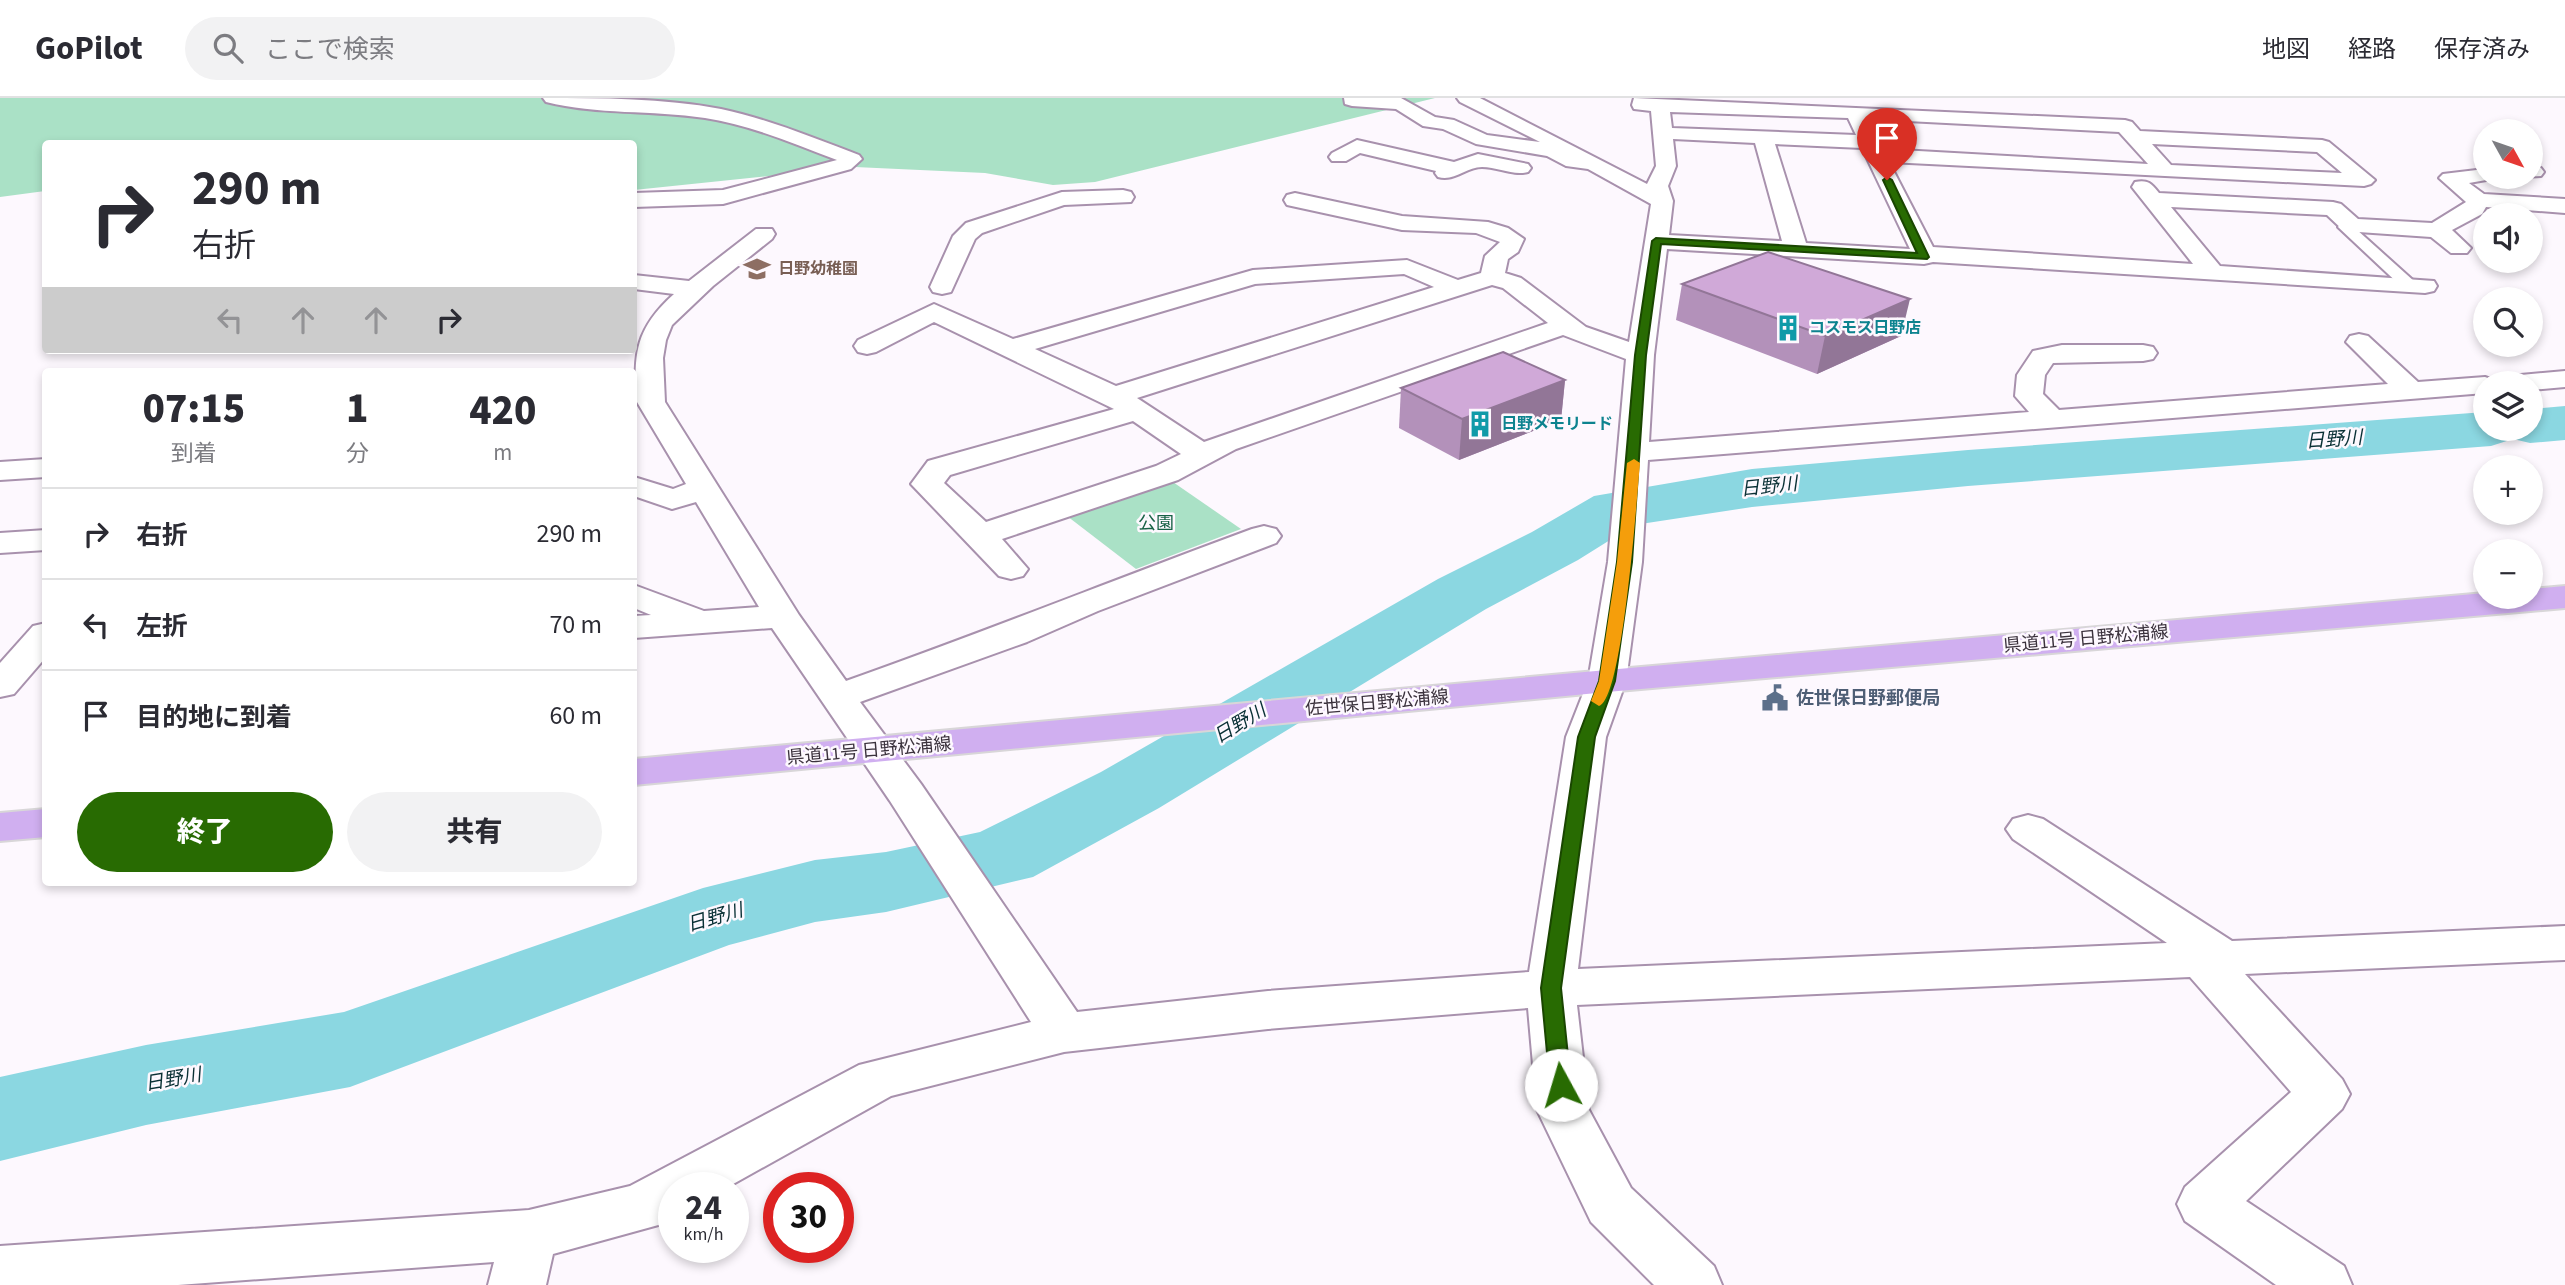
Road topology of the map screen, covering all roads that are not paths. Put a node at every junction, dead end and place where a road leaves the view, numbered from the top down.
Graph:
1 (552, 98) edge
2 (1466, 98) edge
3 (1921, 98) edge
4 (1941, 98) edge
5 (1352, 100) dead end
6 (1405, 101) edge
7 (1715, 102) edge
8 (1642, 103) edge
9 (1855, 113) junction
10 (1956, 118) junction
11 (1662, 133) junction
12 (2135, 137) junction
13 (1763, 138) junction
14 (1872, 149) junction
15 (1339, 157) dead end
16 (1593, 163) junction
17 (2128, 169) junction
18 (2165, 171) junction
19 (2473, 177) edge
20 (1335, 191) dead end
21 (1123, 197) dead end
22 (1655, 197) junction
23 (2153, 199) junction
24 (637, 200) edge
25 (2478, 200) junction
26 (2565, 206) edge
27 (2352, 226) junction
28 (2437, 230) junction
29 (764, 233) dead end
30 (1656, 241) junction
31 (2459, 248) dead end
32 (1796, 249) junction
33 (1924, 254) junction
34 (2213, 272) junction
35 (1492, 276) junction
36 (637, 282) edge
37 (2417, 285) joint
38 (1456, 288) junction
39 (694, 289) junction
40 (934, 290) junction
41 (1567, 325) junction
42 (2393, 343) dead end
43 (867, 346) dead end
44 (1013, 347) junction
45 (2123, 348) dead end
46 (1640, 355) junction
47 (2565, 379) edge
48 (2543, 381) edge
49 (2473, 386) edge
50 (2411, 391) junction
51 (1126, 403) junction
52 (642, 406) edge
53 (2052, 419) junction
54 (1204, 454) junction
55 (1634, 461) junction
56 (42, 468) edge
57 (0, 471) edge
58 (637, 487) edge
59 (704, 489) junction
60 (980, 535) junction
61 (1264, 536) dead end
62 (42, 540) edge
63 (0, 543) edge
64 (1011, 569) dead end
65 (637, 597) edge
66 (2565, 597) edge
67 (782, 616) junction
68 (702, 621) junction
69 (637, 626) edge
70 (42, 639) edge
71 (1607, 681) junction
72 (0, 686) edge
73 (837, 697) junction
74 (1105, 727) joint
75 (874, 751) junction
76 (637, 772) edge
77 (42, 823) edge
78 (0, 827) edge
79 (2028, 829) dead end
80 (2565, 943) edge
81 (2213, 958) junction
82 (1551, 988) junction
83 (1064, 1033) junction
84 (706, 1172) edge
85 (658, 1198) edge
86 (523, 1260) edge
87 (0, 1272) edge
88 (1693, 1285) edge
89 (2323, 1285) edge

1 - 24 street
2 - 16 street
3 - 10 street
4 - 10 street
5 - 6 street
6 - 16 street
7 - 8 street
7 - 9 street
8 - 11 street
9 - 10 street
9 - 14 street
10 - 12 street
11 - 13 street
11 - 22 street
12 - 18 street
12 - 18 street
13 - 14 street
13 - 32 street
14 - 17 street
14 - 33 street
15 - 22 street
16 - 22 street
17 - 18 street
17 - 23 street
19 - 25 street
20 - 35 street
21 - 40 street
22 - 30 street
23 - 27 street
23 - 34 street
25 - 26 street
25 - 28 street
27 - 28 street
27 - 37 lane
28 - 31 street
29 - 39 street
30 - 32 street
30 - 46 street
32 - 33 street
33 - 34 street
34 - 37 street
35 - 38 street
35 - 41 street
36 - 39 street
38 - 44 street
38 - 51 street
39 - 52 street
40 - 43 street
40 - 44 street
41 - 46 street
41 - 54 street
42 - 50 street
44 - 51 street
45 - 53 street
46 - 55 street
47 - 48 street
49 - 50 street
50 - 53 street
51 - 54 street
51 - 60 street
52 - 59 street
53 - 55 street
54 - 60 street
55 - 71 street
56 - 57 street
58 - 59 street
59 - 67 street
60 - 64 street
61 - 73 street
62 - 63 street
65 - 68 street
66 - 71 main road, 県道11号 日野松浦線
67 - 68 street
67 - 73 street
68 - 69 street
70 - 72 street
71 - 74 main road, 佐世保日野松浦線
71 - 82 street
73 - 75 street
74 - 75 main road, 県道11号 日野松浦線
75 - 76 main road, 県道11号 日野松浦線
75 - 83 street
77 - 78 main road
79 - 81 street
80 - 81 street
81 - 82 street
81 - 89 street
82 - 83 street
82 - 88 street
83 - 84 street
85 - 86 street
86 - 87 street

